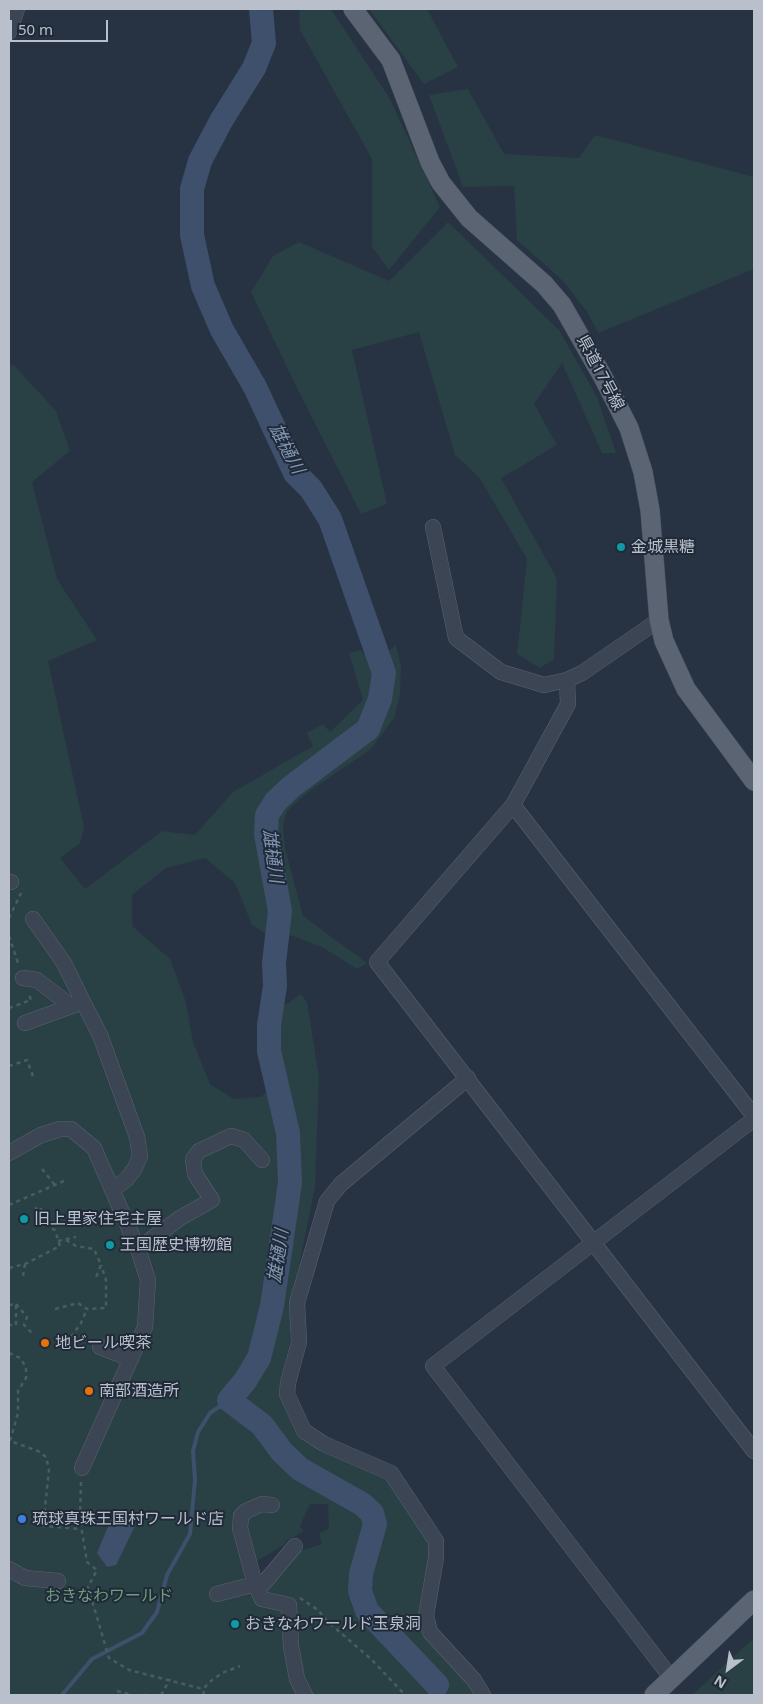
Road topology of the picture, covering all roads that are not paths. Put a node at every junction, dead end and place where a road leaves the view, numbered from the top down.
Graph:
1 (17, 9) edge
2 (353, 9) edge
3 (9, 32) edge
4 (434, 527) dead end
5 (659, 620) junction
6 (567, 680) junction
7 (754, 781) edge
8 (513, 805) junction
9 (33, 919) dead end
10 (23, 978) dead end
11 (77, 1004) junction
12 (24, 1024) dead end
13 (468, 1078) junction
14 (754, 1117) edge
15 (9, 1152) edge
16 (262, 1160) dead end
17 (113, 1189) junction
18 (594, 1242) junction
19 (138, 1249) junction
20 (100, 1347) dead end
21 (132, 1359) junction
22 (754, 1451) edge
23 (82, 1468) road end
24 (272, 1505) dead end
25 (295, 1546) dead end
26 (9, 1569) edge
27 (58, 1580) dead end
28 (255, 1584) junction
29 (218, 1594) dead end
30 (754, 1600) edge
31 (672, 1679) junction
32 (305, 1695) edge
33 (483, 1695) edge
34 (654, 1695) edge

1 - 3 street
2 - 5 main road, 県道17号線
4 - 6 street
5 - 6 street
5 - 7 main road, 県道17号線
6 - 8 street
8 - 13 street
8 - 14 street
9 - 11 street
10 - 11 street
11 - 12 street
11 - 17 street
13 - 18 street
13 - 33 street
14 - 18 street
15 - 17 street
16 - 19 street
17 - 19 street
18 - 22 street
18 - 31 street
19 - 21 street
20 - 21 street
21 - 23 street
24 - 28 street
25 - 28 street
26 - 27 street
28 - 29 street
28 - 32 street
30 - 31 main road
31 - 34 main road

